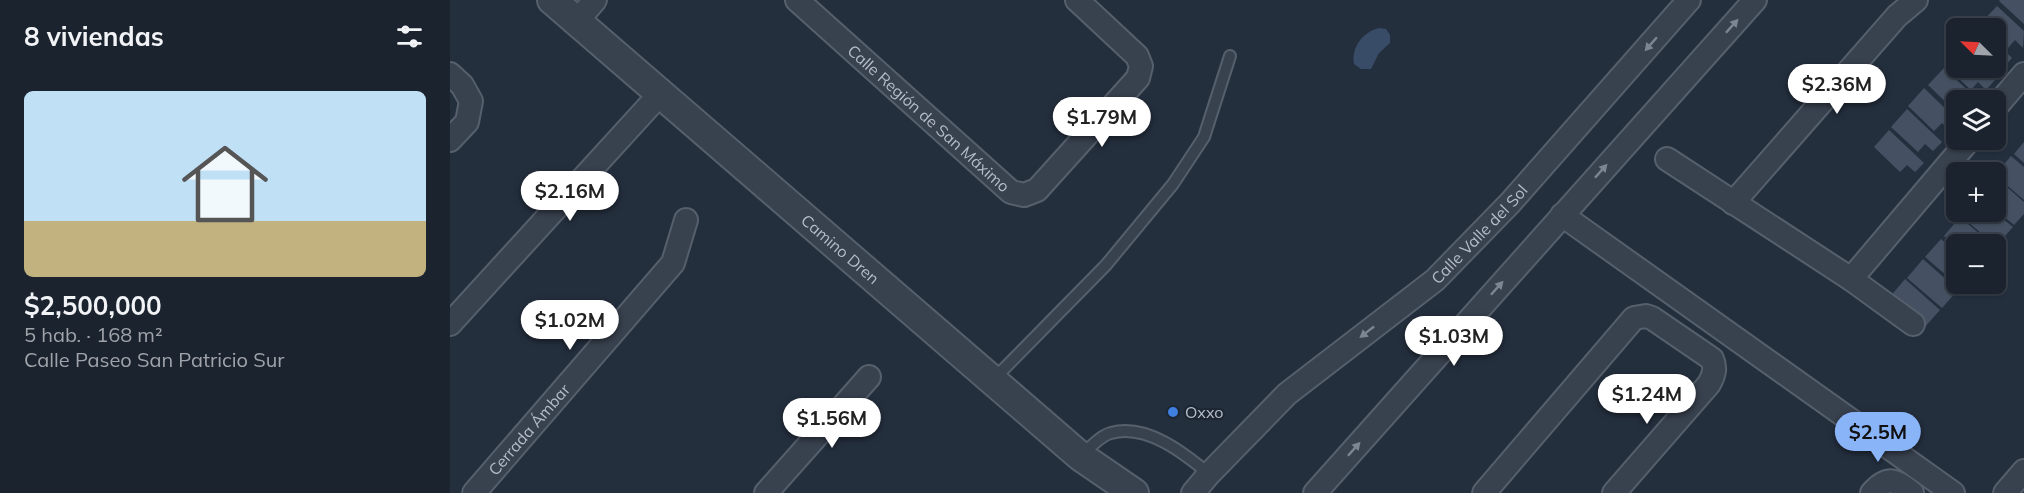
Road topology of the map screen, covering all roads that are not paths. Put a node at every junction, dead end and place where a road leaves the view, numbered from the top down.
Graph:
1 (552, 0) edge
2 (797, 0) edge
3 (1077, 0) edge
4 (1689, 0) edge
5 (1755, 0) edge
6 (1916, 0) edge
7 (586, 10) edge
8 (1230, 56) dead end
9 (2024, 74) edge
10 (450, 75) edge
11 (661, 93) junction
12 (2006, 95) edge
13 (450, 140) edge
14 (1961, 150) edge
15 (1667, 159) dead end
16 (1733, 203) junction
17 (1562, 215) junction
18 (686, 220) dead end
19 (1851, 279) junction
20 (450, 324) edge
21 (1913, 324) dead end
22 (869, 377) dead end
23 (992, 381) junction
24 (1080, 456) junction
25 (2024, 471) edge
26 (1209, 474) junction
27 (474, 493) edge
28 (766, 493) edge
29 (1134, 493) edge
30 (1193, 493) edge
31 (1315, 493) edge
32 (1484, 493) edge
33 (1614, 493) edge
34 (1872, 493) edge
35 (1912, 493) edge
36 (1953, 493) edge
37 (2005, 493) edge

1 - 7 street, Camino Dren
2 - 3 street, Calle Región de San Máximo
4 -> 26 street, Calle Valle del Sol
17 -> 5 street
6 - 16 street
7 - 11 street, Camino Dren
8 - 23 lane
9 - 12 street
10 - 13 street
11 - 20 street
11 - 23 street, Camino Dren
14 - 19 street
15 - 16 street
16 - 19 street
31 -> 17 street
17 - 36 street
18 - 27 street, Cerrada Ámbar
19 - 21 street
22 - 28 street
23 - 24 street, Camino Dren
24 - 26 lane
24 - 29 street, Camino Dren
25 - 37 street
26 - 30 street, Calle Valle del Sol
32 - 33 street
34 - 35 street

